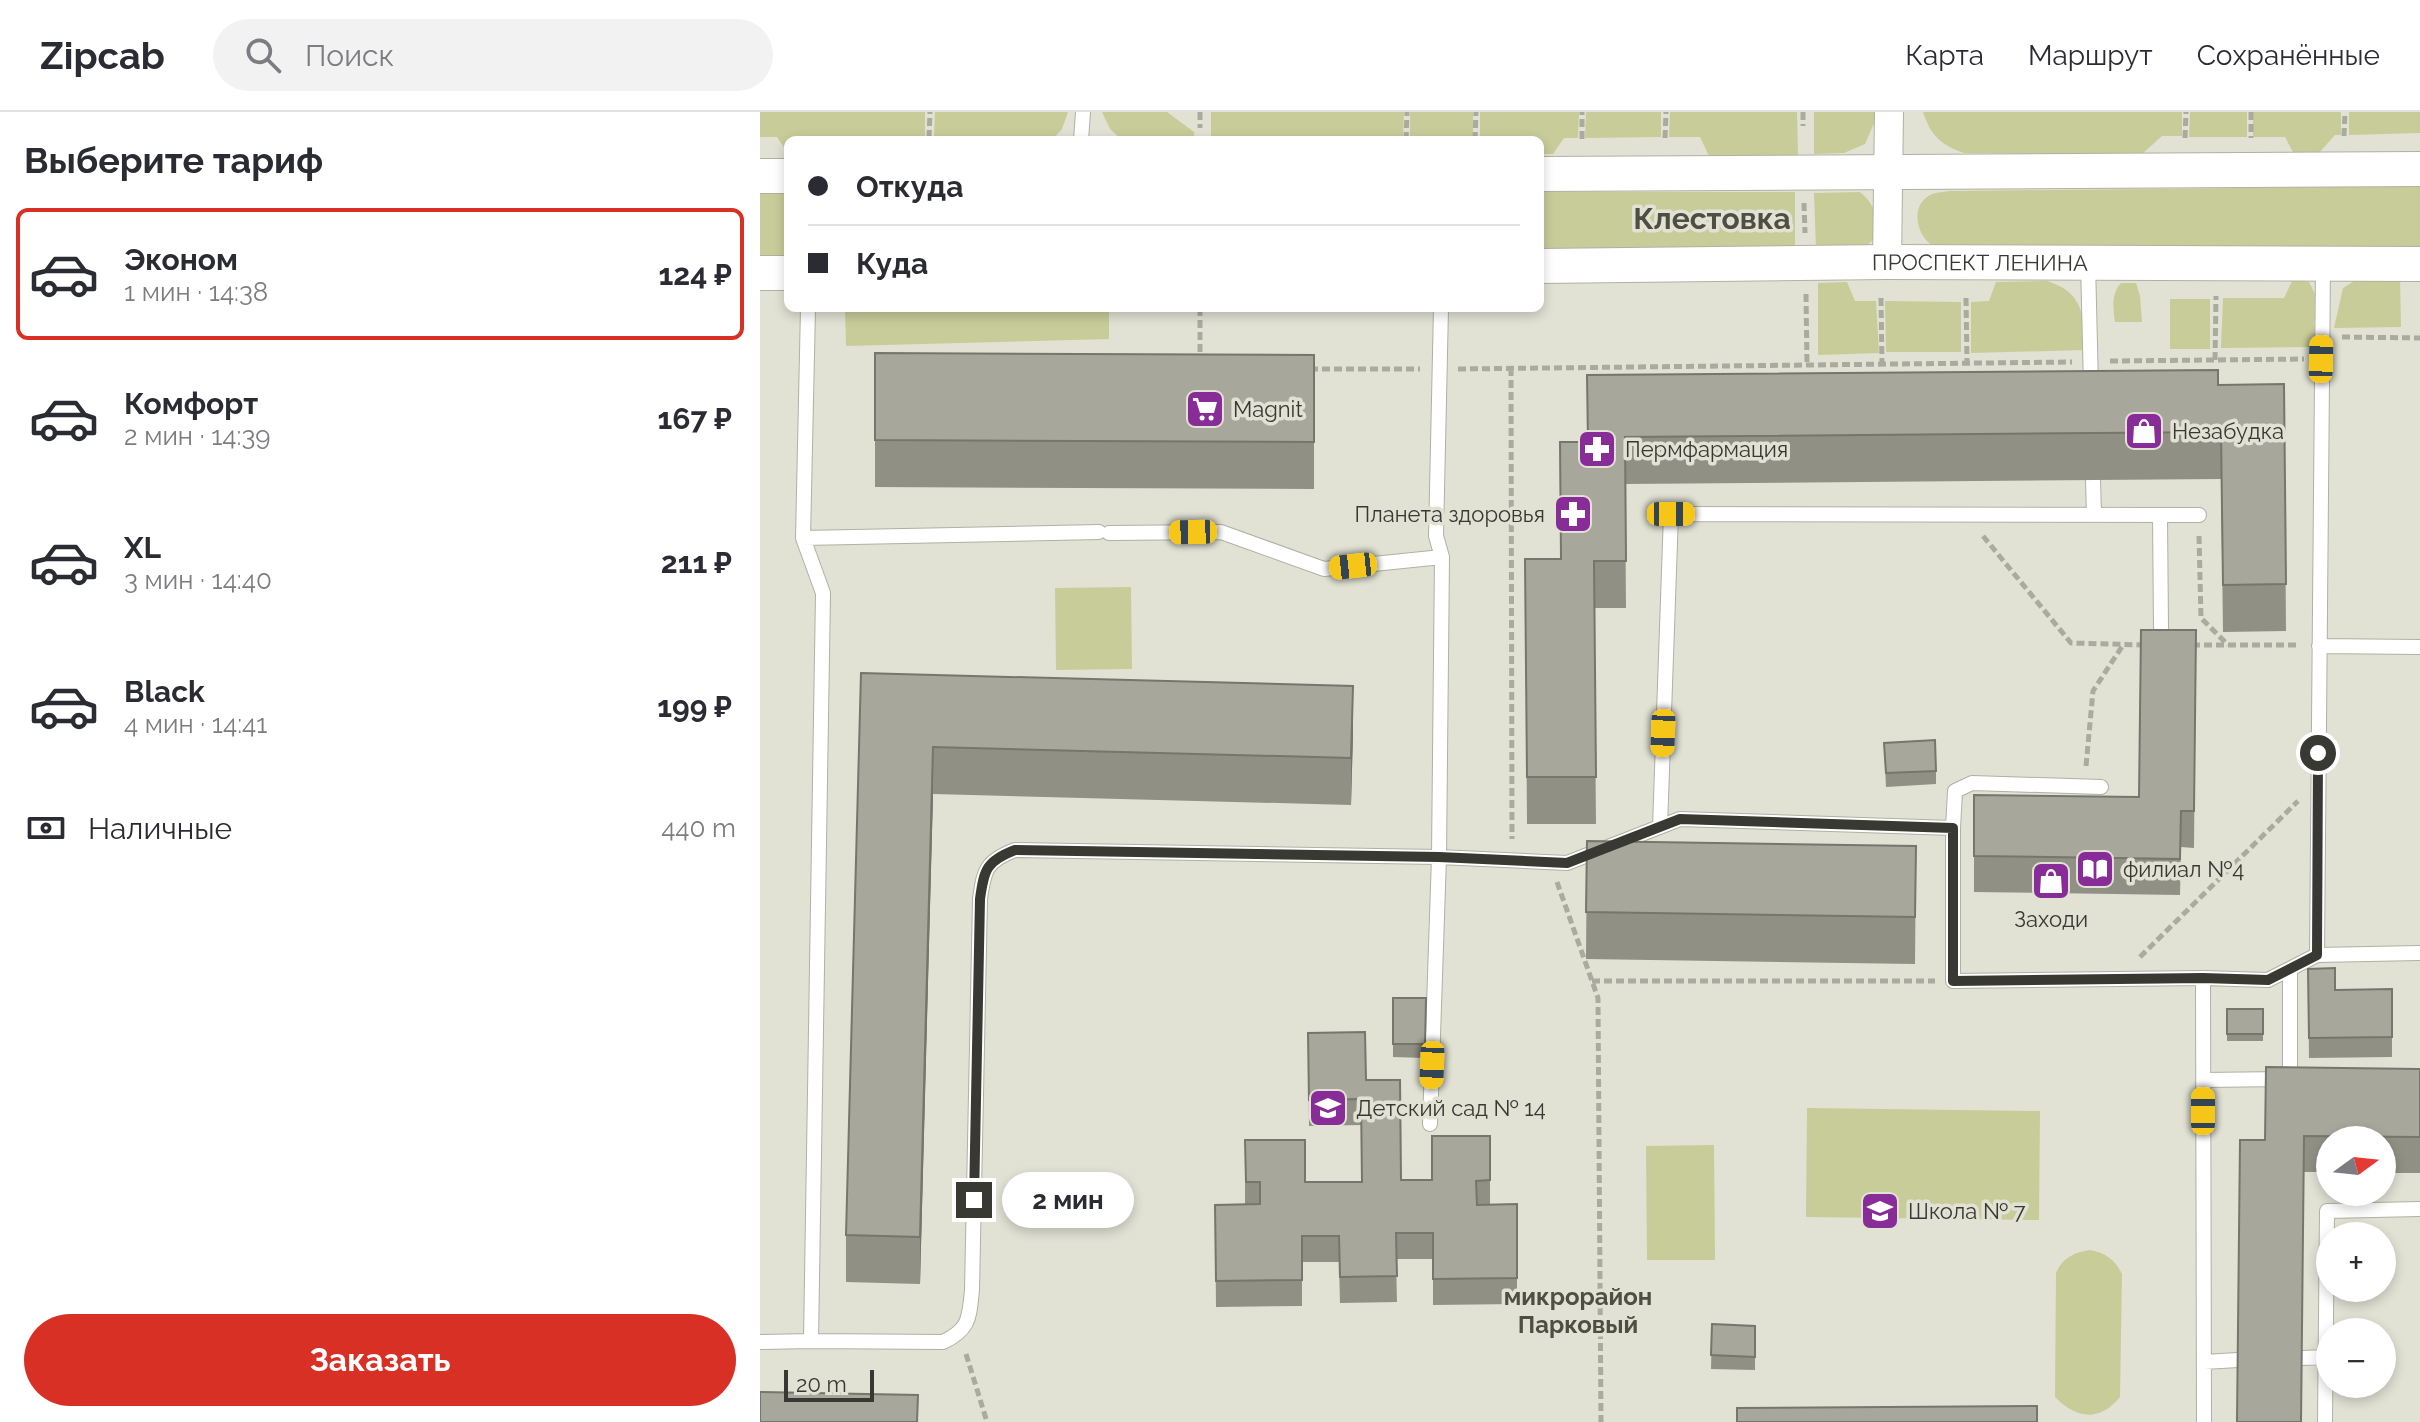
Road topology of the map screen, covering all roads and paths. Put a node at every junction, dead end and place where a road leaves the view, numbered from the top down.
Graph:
1 (930, 112) edge
2 (1083, 112) edge
3 (1200, 112) edge
4 (1407, 112) edge
5 (1476, 112) edge
6 (1582, 112) edge
7 (1666, 112) edge
8 (1803, 112) edge
9 (1889, 112) edge
10 (2186, 112) edge
11 (2251, 112) edge
12 (2345, 112) edge
13 (1803, 126) dead end
14 (1200, 128) dead end
15 (929, 136) edge
16 (1081, 136) edge
17 (1406, 136) edge
18 (1475, 136) edge
19 (2344, 136) dead end
20 (1665, 138) dead end
21 (2185, 138) dead end
22 (2251, 138) dead end
23 (1582, 139) dead end
24 (2420, 169) edge
25 (1888, 172) junction
26 (1544, 174) edge
27 (760, 176) edge
28 (784, 176) edge
29 (1804, 194) dead end
30 (1805, 243) dead end
31 (1887, 262) junction
32 (2088, 263) junction
33 (2323, 263) junction
34 (2420, 264) edge
35 (1544, 266) edge
36 (760, 273) edge
37 (784, 273) edge
38 (1805, 284) dead end
39 (2216, 296) dead end
40 (1881, 298) dead end
41 (1966, 298) dead end
42 (808, 312) edge
43 (1200, 312) edge
44 (1441, 312) edge
45 (2321, 337) junction
46 (2420, 338) edge
47 (2321, 359) junction
48 (2215, 360) junction
49 (2090, 362) junction
50 (1967, 363) junction
51 (1882, 364) junction
52 (1807, 365) junction
53 (1511, 368) junction
54 (1200, 369) edge
55 (1296, 369) edge
56 (1439, 369) junction
57 (2091, 404) edge
58 (2093, 480) edge
59 (1966, 515) junction
60 (2094, 515) junction
61 (2160, 515) junction
62 (2199, 515) joint
63 (803, 538) junction
64 (1442, 557) junction
65 (2161, 628) edge
66 (2124, 644) junction
67 (2154, 645) edge
68 (2184, 645) edge
69 (2228, 645) junction
70 (2319, 646) junction
71 (2420, 647) edge
72 (2318, 780) junction
73 (2085, 786) junction
74 (2101, 787) dead end
75 (1660, 827) junction
76 (1953, 828) junction
77 (1439, 857) junction
78 (1512, 861) junction
79 (1550, 862) junction
80 (2420, 953) edge
81 (2317, 955) junction
82 (2290, 970) junction
83 (2203, 978) junction
84 (2117, 979) junction
85 (1592, 981) junction
86 (1953, 981) junction
87 (2203, 1080) junction
88 (1430, 1124) dead end
89 (2420, 1209) edge
90 (2326, 1318) edge
91 (960, 1334) junction
92 (811, 1341) junction
93 (760, 1342) edge
94 (2316, 1357) edge
95 (2302, 1358) edge
96 (2238, 1360) edge
97 (2204, 1362) junction
98 (2325, 1398) edge
99 (987, 1422) edge
100 (1601, 1422) edge
101 (2204, 1422) edge
102 (2325, 1422) edge

1 - 15 path
2 - 16 lane
3 - 14 path
4 - 17 path
5 - 18 path
6 - 23 path
7 - 20 path
8 - 13 path
9 - 25 street
10 - 21 path
11 - 22 path
12 - 19 path
24 - 25 street
25 - 26 street
25 - 31 street
27 - 28 street
29 - 30 path
31 - 32 street, ПРОСПЕКТ ЛЕНИНА
31 - 35 street, ПРОСПЕКТ ЛЕНИНА
32 - 33 street, ПРОСПЕКТ ЛЕНИНА
32 - 49 lane
33 - 34 street, ПРОСПЕКТ ЛЕНИНА
33 - 45 lane
36 - 37 street
38 - 52 path
39 - 48 path
40 - 51 path
41 - 50 path
42 - 63 lane
43 - 54 path
44 - 56 lane
45 - 46 path
45 - 47 lane
47 - 48 path
47 - 70 lane
48 - 49 path
49 - 50 path
49 - 57 lane
50 - 51 path
51 - 52 path
52 - 53 path
53 - 56 path
53 - 78 path
55 - 56 path
56 - 64 lane
58 - 60 lane
59 - 60 lane
59 - 66 path
59 - 75 lane
60 - 61 lane
61 - 62 lane
61 - 65 lane
62 - 69 path
63 - 64 lane
63 - 92 lane
64 - 77 lane
66 - 67 path
66 - 73 path
68 - 69 path
69 - 70 path
70 - 71 lane
70 - 72 lane
72 - 81 lane
72 - 84 path
73 - 74 lane
73 - 76 lane
75 - 76 lane
75 - 79 lane
76 - 86 lane
77 - 78 lane
77 - 88 lane
77 - 91 lane
78 - 79 lane
79 - 85 path
80 - 81 lane
81 - 82 lane
82 - 83 lane
82 - 87 lane
83 - 84 lane
83 - 87 lane
84 - 86 lane
85 - 86 path
85 - 100 path
87 - 97 lane
89 - 90 lane
91 - 92 lane
91 - 99 path
92 - 93 lane
94 - 95 lane
96 - 97 lane
97 - 101 lane
98 - 102 lane

